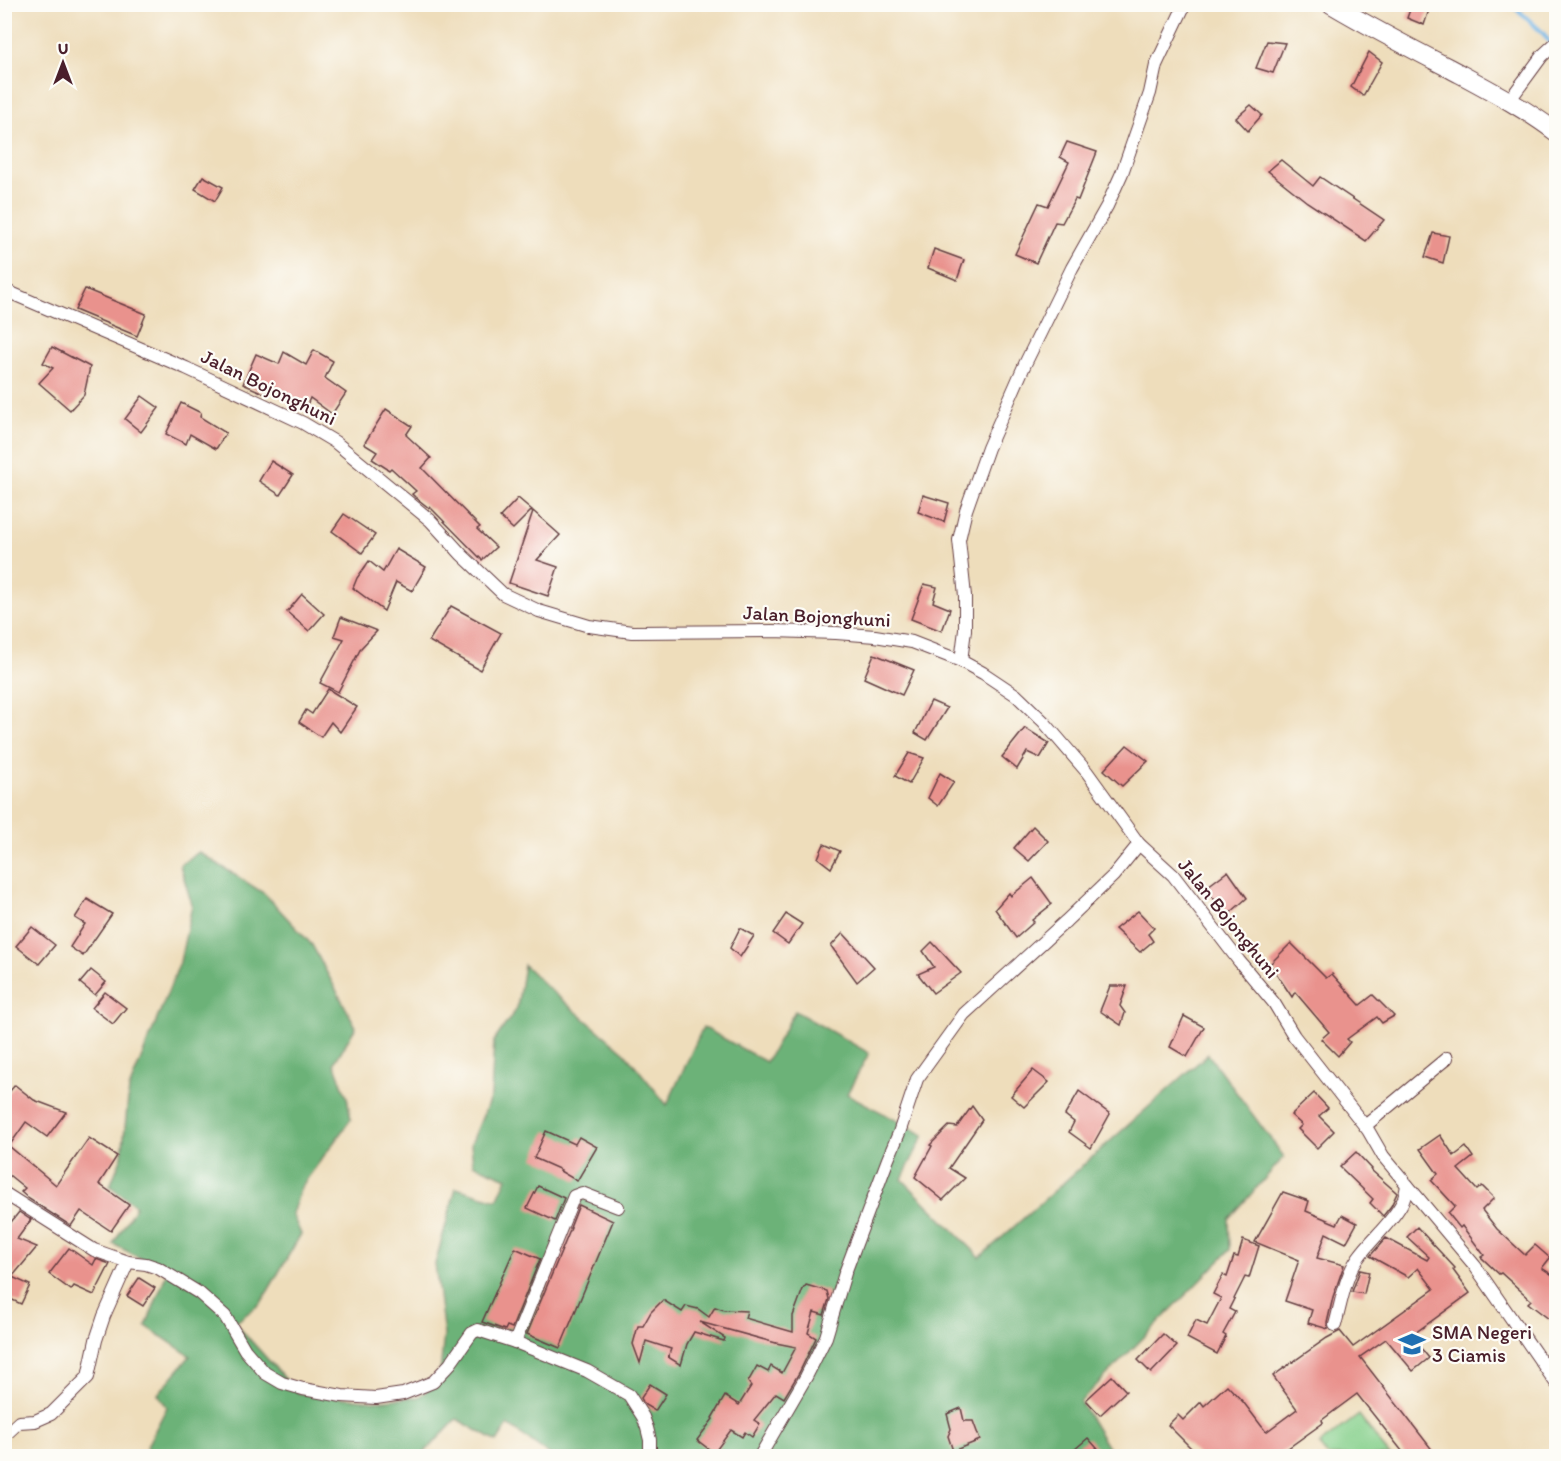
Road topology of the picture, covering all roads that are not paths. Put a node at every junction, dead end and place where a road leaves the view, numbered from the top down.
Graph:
1 (1185, 4) edge
2 (1331, 4) edge
3 (1557, 43) edge
4 (1509, 101) junction
5 (1557, 132) edge
6 (4, 290) edge
7 (961, 661) junction
8 (1139, 844) junction
9 (1447, 1058) dead end
10 (1365, 1126) junction
11 (1407, 1185) junction
12 (4, 1193) edge
13 (618, 1207) dead end
14 (128, 1262) junction
15 (1335, 1325) dead end
16 (515, 1342) junction
17 (1557, 1383) edge
18 (4, 1436) edge
19 (650, 1456) edge
20 (760, 1456) edge

1 - 7 street
2 - 4 street
3 - 4 street
4 - 5 street
6 - 7 street, Jalan Bojonghuni
7 - 8 street, Jalan Bojonghuni
8 - 10 street, Jalan Bojonghuni
8 - 20 street
9 - 10 street
10 - 11 street, Jalan Bojonghuni
11 - 15 street
11 - 17 street, Jalan Bojonghuni
12 - 14 street
13 - 16 street
14 - 16 street
14 - 18 street
16 - 19 street

